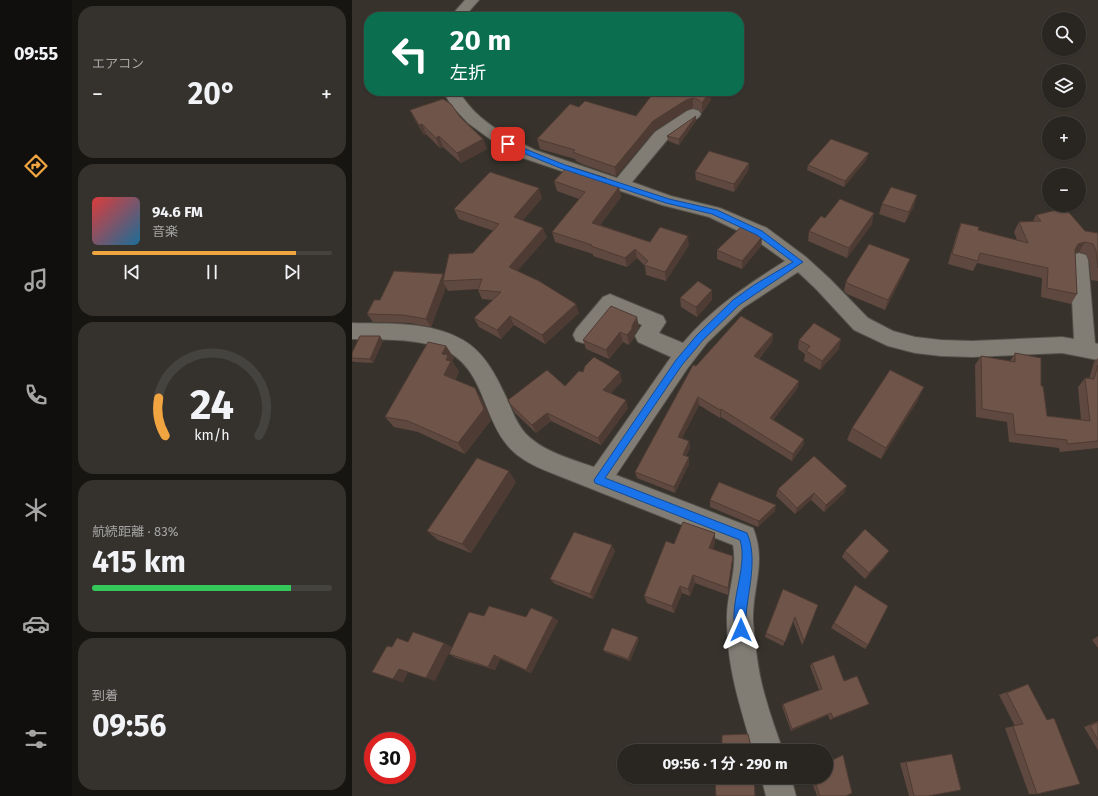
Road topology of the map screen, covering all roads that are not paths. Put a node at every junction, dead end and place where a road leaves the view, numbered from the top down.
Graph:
1 (472, 0) edge
2 (461, 12) edge
3 (455, 96) edge
4 (693, 114) dead end
5 (620, 185) junction
6 (1079, 260) dead end
7 (799, 262) junction
8 (352, 331) edge
9 (583, 335) dead end
10 (1091, 350) edge
11 (686, 354) junction
12 (598, 480) junction
13 (766, 744) edge
14 (778, 784) edge
15 (781, 796) edge

1 - 2 street
3 - 5 street
4 - 5 street
5 - 7 street
6 - 10 street
7 - 10 street
7 - 11 street
8 - 12 street
9 - 11 street
11 - 12 street
12 - 13 street
14 - 15 street

